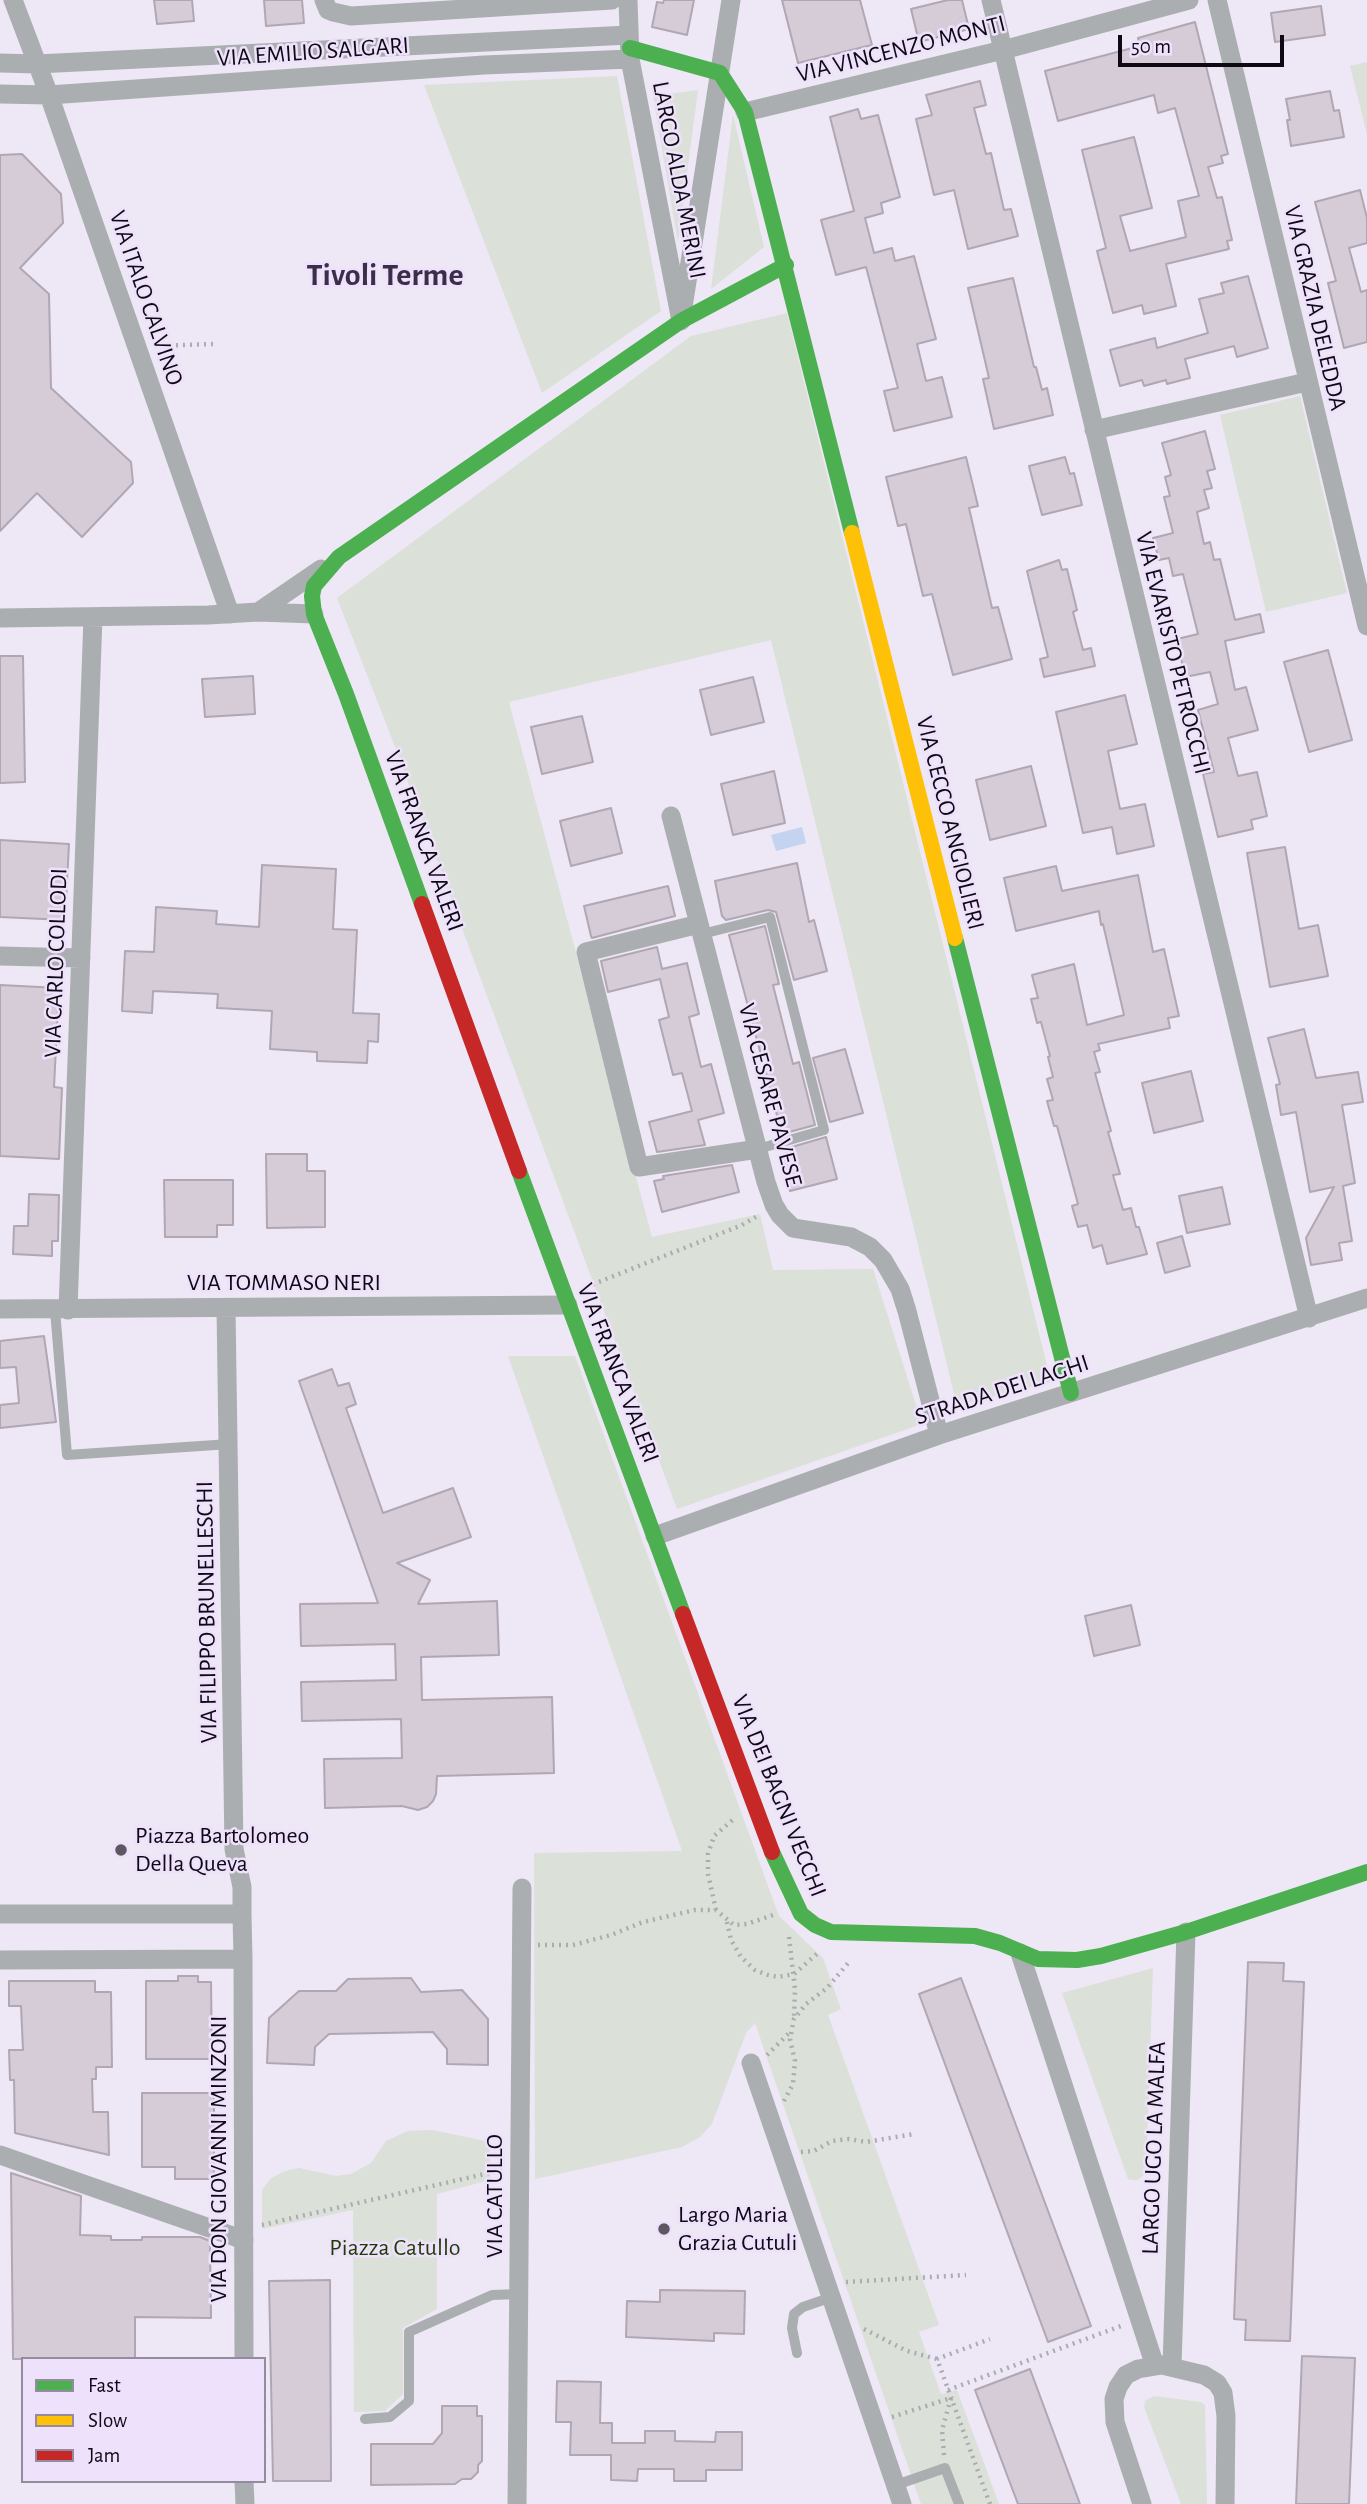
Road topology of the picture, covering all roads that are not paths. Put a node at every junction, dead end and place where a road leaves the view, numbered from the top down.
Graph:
1 (13, 0) edge
2 (612, 0) edge
3 (628, 0) edge
4 (731, 0) edge
5 (991, 0) edge
6 (1189, 0) edge
7 (1217, 0) edge
8 (480, 4) edge
9 (326, 5) edge
10 (630, 47) junction
11 (1003, 50) junction
12 (0, 63) edge
13 (37, 64) junction
14 (720, 73) junction
15 (0, 94) edge
16 (49, 95) junction
17 (745, 111) junction
18 (786, 265) junction
19 (681, 321) junction
20 (1307, 382) junction
21 (1094, 430) junction
22 (339, 557) junction
23 (258, 612) junction
24 (230, 614) junction
25 (314, 614) junction
26 (93, 617) junction
27 (0, 618) edge
28 (1367, 626) edge
29 (671, 816) dead end
30 (700, 929) junction
31 (0, 956) edge
32 (81, 958) junction
33 (758, 1149) junction
34 (1367, 1298) edge
35 (566, 1301) junction
36 (226, 1308) junction
37 (0, 1310) edge
38 (61, 1310) junction
39 (1310, 1318) junction
40 (1071, 1393) junction
41 (939, 1436) junction
42 (230, 1444) junction
43 (655, 1536) junction
44 (1367, 1872) edge
45 (522, 1888) dead end
46 (0, 1914) edge
47 (242, 1914) junction
48 (1186, 1931) junction
49 (1020, 1953) junction
50 (243, 1959) junction
51 (0, 1960) edge
52 (751, 2063) road end
53 (0, 2155) edge
54 (244, 2234) junction
55 (519, 2294) junction
56 (832, 2298) junction
57 (797, 2353) dead end
58 (244, 2357) edge
59 (1163, 2366) junction
60 (365, 2418) dead end
61 (244, 2483) edge
62 (896, 2485) junction
63 (244, 2504) edge
64 (517, 2504) edge
65 (902, 2504) edge
66 (959, 2504) edge
67 (1142, 2504) edge
68 (1225, 2504) edge

1 - 13 street, VIA ITALO CALVINO
2 - 8 street
3 - 10 street
4 - 14 street
5 - 11 street, VIA EVARISTO PETROCCHI
6 - 11 street, VIA VINCENZO MONTI
7 - 20 street, VIA GRAZIA DELEDDA
8 - 9 street
10 - 13 street, VIA EMILIO SALGARI
10 - 14 street, LARGO ALDA MERINI
10 - 16 street, VIA EMILIO SALGARI
10 - 19 street, LARGO ALDA MERINI
11 - 17 street, VIA VINCENZO MONTI
11 - 21 street, VIA EVARISTO PETROCCHI
12 - 13 street, VIA EMILIO SALGARI
13 - 16 street, VIA ITALO CALVINO
14 - 17 street
14 - 19 street, LARGO ALDA MERINI
15 - 16 street, VIA EMILIO SALGARI
16 - 24 street, VIA ITALO CALVINO
17 - 18 street
18 - 19 street, LARGO ALDA MERINI
18 - 40 street, VIA CECCO ANGIOLIERI
19 - 22 street, VIA FRANCA VALERI
20 - 21 street
20 - 28 street, VIA GRAZIA DELEDDA
21 - 39 street, VIA EVARISTO PETROCCHI
22 - 23 street
22 - 25 street, VIA FRANCA VALERI
23 - 24 street
23 - 25 street
24 - 26 street
25 - 35 street, VIA FRANCA VALERI
26 - 27 street
26 - 32 street, VIA CARLO COLLODI
29 - 30 street, VIA CESARE PAVESE
30 - 33 street, VIA CESARE PAVESE
30 - 33 lane
30 - 33 street
31 - 32 street
32 - 38 street, VIA CARLO COLLODI
33 - 41 street, VIA CESARE PAVESE
34 - 39 street, STRADA DEI LAGHI
35 - 36 street, VIA TOMMASO NERI
35 - 43 street, VIA FRANCA VALERI
36 - 38 street, VIA TOMMASO NERI
36 - 42 street, VIA FILIPPO BRUNELLESCHI
37 - 38 street, VIA TOMMASO NERI
38 - 42 lane
39 - 40 street, STRADA DEI LAGHI
40 - 41 street, STRADA DEI LAGHI
41 - 43 street, STRADA DEI LAGHI
42 - 47 street, VIA FILIPPO BRUNELLESCHI
43 - 49 street, VIA DEI BAGNI VECCHI
44 - 48 street, VIA DEI BAGNI VECCHI
45 - 55 street, VIA CATULLO
46 - 47 street
47 - 50 street
48 - 49 street, VIA DEI BAGNI VECCHI
48 - 59 street, LARGO UGO LA MALFA
49 - 59 street, LARGO UGO LA MALFA
50 - 51 street
50 - 54 street, VIA DON GIOVANNI MINZONI
52 - 56 street
53 - 54 street
54 - 58 street, VIA DON GIOVANNI MINZONI
55 - 60 lane
55 - 64 street, VIA CATULLO
56 - 57 lane
56 - 62 street
59 - 67 street
59 - 68 street
61 - 63 street
62 - 65 street
62 - 66 lane

